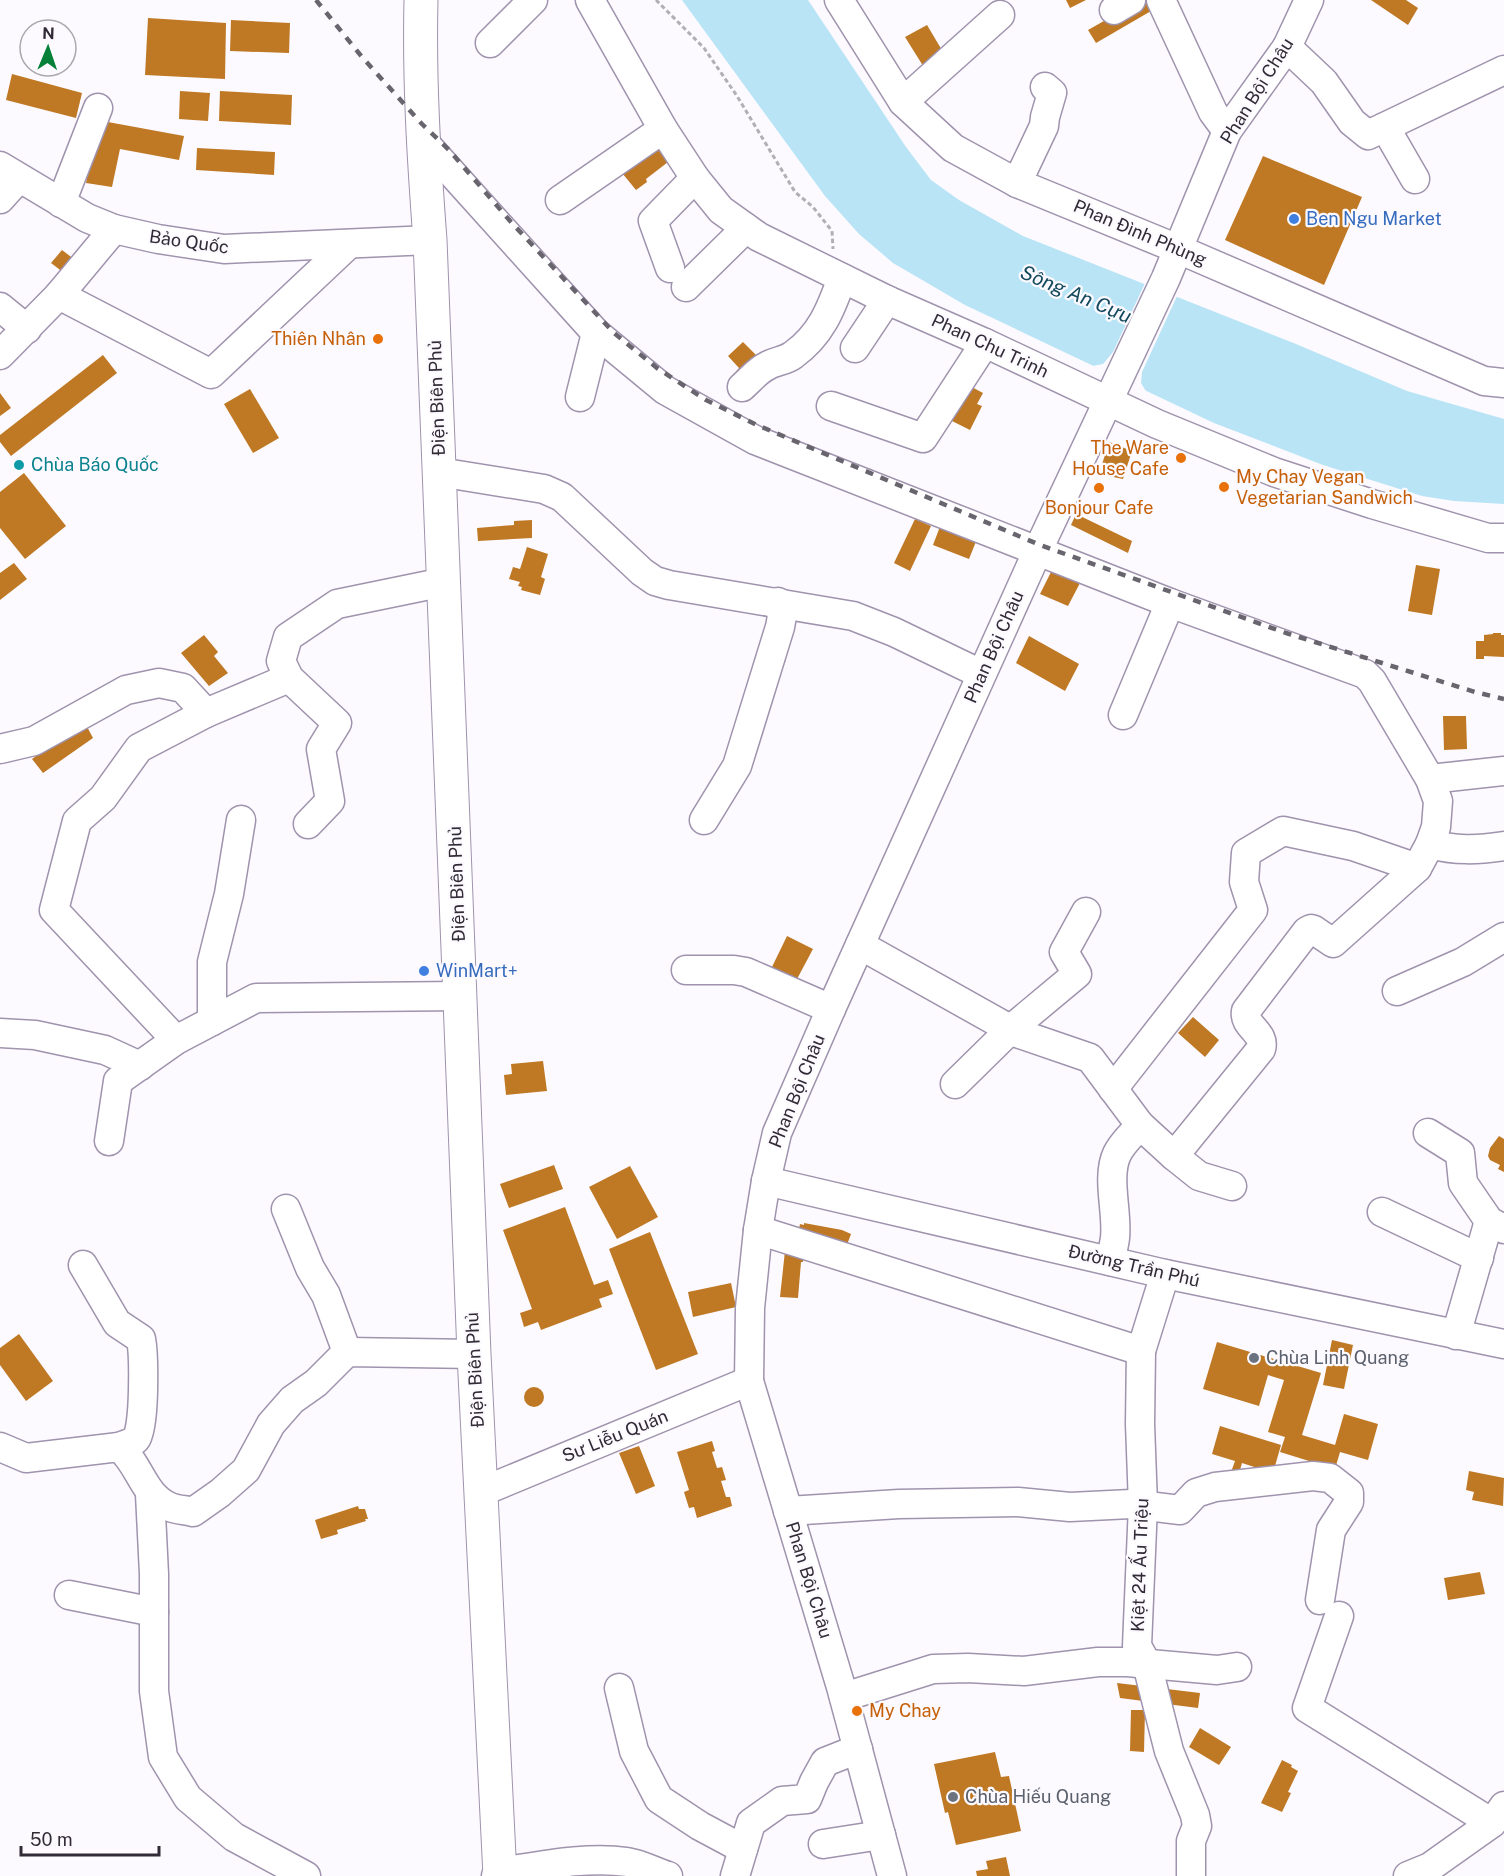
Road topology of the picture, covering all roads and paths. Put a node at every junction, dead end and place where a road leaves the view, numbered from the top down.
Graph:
1 (421, 0) edge
2 (533, 0) edge
3 (590, 0) edge
4 (656, 0) edge
5 (839, 0) edge
6 (1161, 0) edge
7 (1308, 0) edge
8 (1000, 15) dead end
9 (490, 43) dead end
10 (1287, 47) junction
11 (1504, 70) edge
12 (1045, 87) dead end
13 (903, 102) junction
14 (98, 108) dead end
15 (1385, 127) junction
16 (663, 129) junction
17 (1227, 131) junction
18 (423, 141) junction
19 (9, 172) edge
20 (695, 178) junction
21 (1414, 179) dead end
22 (1017, 183) junction
23 (0, 200) edge
24 (560, 200) dead end
25 (62, 202) junction
26 (746, 228) junction
27 (114, 229) junction
28 (430, 240) junction
29 (349, 244) junction
30 (1178, 249) junction
31 (838, 276) junction
32 (59, 296) junction
33 (887, 300) junction
34 (0, 306) edge
35 (27, 329) junction
36 (596, 333) junction
37 (985, 343) junction
38 (855, 348) dead end
39 (0, 355) edge
40 (1504, 382) edge
41 (742, 387) dead end
42 (1112, 393) junction
43 (580, 397) dead end
44 (831, 406) dead end
45 (440, 472) junction
46 (1504, 538) edge
47 (1038, 550) junction
48 (444, 582) junction
49 (778, 602) junction
50 (1170, 603) junction
51 (981, 675) junction
52 (289, 678) junction
53 (206, 713) junction
54 (1123, 715) dead end
55 (0, 749) edge
56 (1504, 771) edge
57 (1430, 779) junction
58 (241, 820) dead end
59 (704, 820) dead end
60 (309, 824) dead end
61 (1504, 846) edge
62 (1424, 856) junction
63 (1086, 912) dead end
64 (1504, 937) edge
65 (860, 945) junction
66 (686, 970) dead end
67 (1397, 991) dead end
68 (461, 996) junction
69 (831, 1009) junction
70 (212, 1021) junction
71 (1011, 1029) junction
72 (0, 1033) edge
73 (176, 1040) junction
74 (140, 1066) junction
75 (955, 1084) dead end
76 (1113, 1089) junction
77 (1140, 1125) junction
78 (1428, 1133) dead end
79 (110, 1141) dead end
80 (1174, 1156) junction
81 (766, 1181) junction
82 (1232, 1186) dead end
83 (286, 1209) dead end
84 (1382, 1212) dead end
85 (1497, 1225) edge
86 (758, 1230) junction
87 (1479, 1258) junction
88 (1110, 1261) junction
89 (83, 1265) dead end
90 (1165, 1274) junction
91 (1456, 1335) junction
92 (1504, 1344) edge
93 (1141, 1351) junction
94 (347, 1352) junction
95 (474, 1354) junction
96 (749, 1381) junction
97 (0, 1447) edge
98 (119, 1447) junction
99 (480, 1492) junction
100 (150, 1494) junction
101 (1143, 1506) junction
102 (788, 1510) junction
103 (69, 1595) dead end
104 (154, 1612) junction
105 (1147, 1665) junction
106 (1237, 1667) dead end
107 (619, 1688) dead end
108 (844, 1697) junction
109 (858, 1749) junction
110 (1498, 1814) edge
111 (880, 1835) junction
112 (823, 1844) dead end
113 (743, 1849) junction
114 (499, 1875) edge
115 (306, 1876) edge
116 (668, 1876) edge
117 (735, 1876) edge
118 (892, 1876) edge
119 (1191, 1876) edge
120 (1408, 1876) edge

1 - 18 main road, Điện Biên Phủ
2 - 9 street
3 - 16 street, Phan Chu Trinh
4 - 31 path
5 - 13 street, Phan Đình Phùng
6 - 17 street
7 - 10 street, Phan Bội Châu
8 - 13 street
10 - 15 street
10 - 17 street, Phan Bội Châu
11 - 15 street
12 - 22 street
13 - 22 street, Phan Đình Phùng
14 - 25 street
15 - 21 street
16 - 20 street, Phan Chu Trinh
16 - 24 street
17 - 30 street, Phan Bội Châu
18 - 28 main road, Điện Biên Phủ
18 - 36 street
19 - 23 street
19 - 25 street, Bảo Quốc
20 - 26 street, Phan Chu Trinh
20 - 26 street
22 - 30 street, Phan Đình Phùng
25 - 27 street, Bảo Quốc
26 - 31 street, Phan Chu Trinh
27 - 29 street, Bảo Quốc
27 - 32 street
28 - 29 street, Bảo Quốc
28 - 45 main road, Điện Biên Phủ
29 - 32 street
30 - 40 street, Phan Đình Phùng
30 - 42 street, Phan Bội Châu
31 - 33 street, Phan Chu Trinh
31 - 41 street
32 - 35 street
33 - 37 street, Phan Chu Trinh
33 - 38 street
34 - 35 street
35 - 39 street
36 - 43 street
36 - 47 street
37 - 42 street, Phan Chu Trinh
37 - 44 street
42 - 46 street, Phan Chu Trinh
42 - 47 street, Phan Bội Châu
45 - 48 main road, Điện Biên Phủ
45 - 49 street
47 - 50 street
47 - 51 street, Phan Bội Châu
48 - 52 street
48 - 68 main road, Điện Biên Phủ
49 - 51 street
49 - 59 street
50 - 54 street
50 - 57 street
51 - 65 street, Phan Bội Châu
52 - 53 street
52 - 60 street
53 - 55 street
53 - 73 street
56 - 57 street
57 - 62 street
58 - 70 street
61 - 62 street
62 - 76 street
62 - 80 street
63 - 71 street
64 - 67 street
65 - 69 street, Phan Bội Châu
65 - 71 street
66 - 69 street
68 - 70 street
68 - 95 main road, Điện Biên Phủ
69 - 81 street, Phan Bội Châu
70 - 73 street
71 - 75 street
71 - 76 street
72 - 74 street
73 - 74 street
74 - 79 street
76 - 77 street
77 - 80 street
77 - 88 street
78 - 85 street
80 - 82 street
81 - 86 street, Phan Bội Châu
81 - 88 street, Đường Trần Phú
83 - 94 street
84 - 87 street
85 - 87 street
86 - 93 street
86 - 96 street, Phan Bội Châu
87 - 91 street
88 - 90 street, Đường Trần Phú
89 - 98 street
90 - 91 street, Đường Trần Phú
90 - 93 street, Kiệt 24 Ấu Triệu
91 - 92 street, Đường Trần Phú
93 - 101 street, Kiệt 24 Ấu Triệu
94 - 95 street
94 - 100 street
95 - 99 main road, Điện Biên Phủ
96 - 99 street, Sư Liễu Quán
96 - 102 street, Phan Bội Châu
97 - 98 street
98 - 100 street
99 - 114 main road, Điện Biên Phủ
100 - 104 street
101 - 102 street
101 - 105 street, Kiệt 24 Ấu Triệu
101 - 110 street
102 - 108 street, Phan Bội Châu
103 - 104 street
104 - 115 street
105 - 106 street
105 - 108 street
105 - 119 street, Kiệt 24 Ấu Triệu
107 - 113 street
108 - 109 street, Phan Bội Châu
109 - 111 street, Phan Bội Châu
109 - 113 street
110 - 120 street
111 - 112 street
111 - 118 street, Phan Bội Châu
113 - 117 street
114 - 116 street

